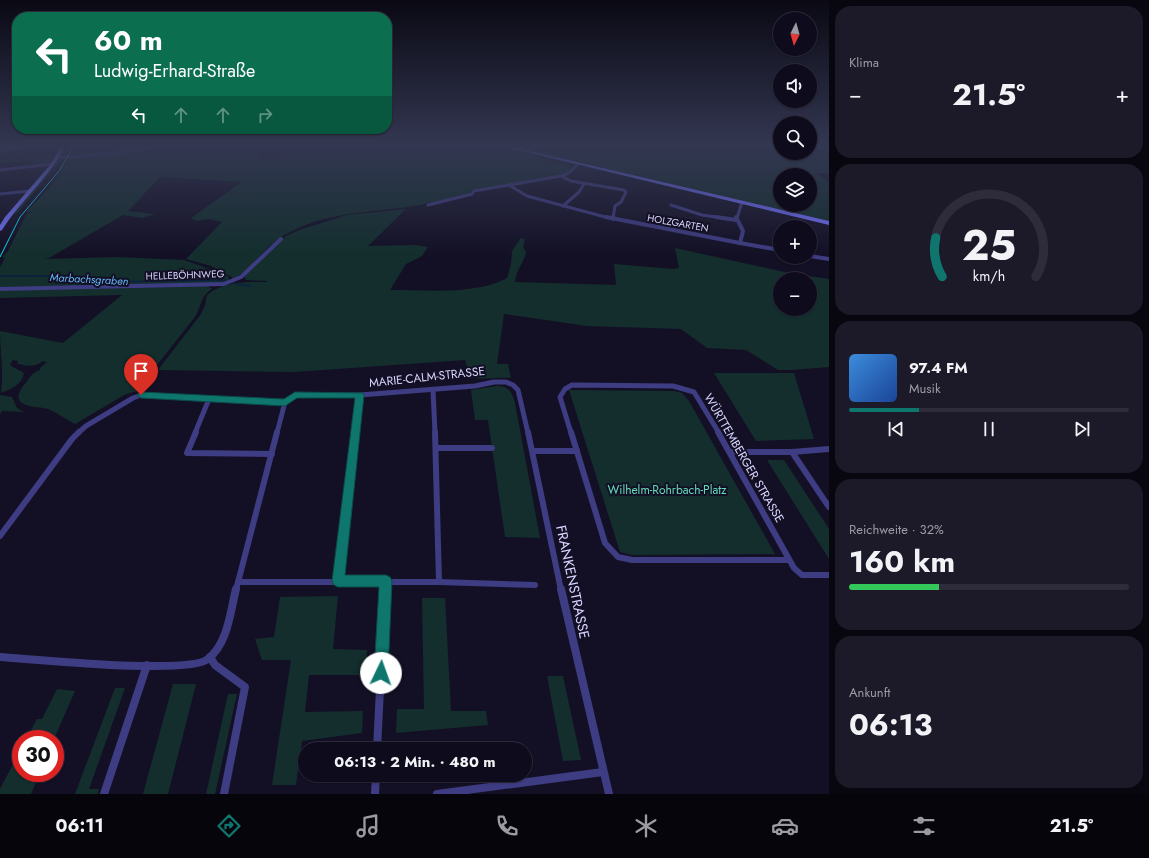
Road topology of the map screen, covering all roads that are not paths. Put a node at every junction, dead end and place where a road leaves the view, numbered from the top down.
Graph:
1 (37, 182) edge
2 (526, 182) edge
3 (576, 182) edge
4 (656, 182) edge
5 (584, 184) junction
6 (509, 185) junction
7 (29, 191) junction
8 (0, 194) edge
9 (742, 202) junction
10 (428, 205) dead end
11 (671, 205) dead end
12 (563, 206) junction
13 (613, 219) junction
14 (736, 220) junction
15 (2, 222) edge
16 (829, 223) edge
17 (0, 229) edge
18 (281, 239) dead end
19 (740, 243) junction
20 (773, 249) edge
21 (817, 258) edge
22 (829, 259) edge
23 (0, 289) edge
24 (506, 382) joint
25 (433, 390) junction
26 (360, 395) junction
27 (209, 399) junction
28 (285, 402) junction
29 (436, 448) junction
30 (492, 448) dead end
31 (829, 449) edge
32 (533, 451) junction
33 (576, 452) junction
34 (730, 452) junction
35 (792, 452) junction
36 (272, 454) junction
37 (829, 507) edge
38 (0, 536) edge
39 (788, 560) junction
40 (829, 575) edge
41 (338, 581) junction
42 (386, 581) junction
43 (238, 582) junction
44 (439, 582) junction
45 (535, 585) dead end
46 (0, 657) edge
47 (210, 657) junction
48 (147, 665) junction
49 (377, 742) edge
50 (603, 772) junction
51 (376, 782) edge
52 (104, 794) edge
53 (224, 794) edge
54 (375, 794) edge
55 (437, 794) edge
56 (609, 794) edge

1 - 7 main road
2 - 6 street
3 - 5 street
4 - 9 main road
5 - 12 street
5 - 13 street
6 - 10 street
6 - 12 street, HOLZGARTEN
7 - 8 street
7 - 15 main road
9 - 14 street
9 - 16 main road
11 - 14 street, HOLZGARTEN
12 - 13 street, HOLZGARTEN
13 - 19 street, HOLZGARTEN
14 - 19 street
15 - 17 main road
18 - 23 street, HELLEBÖHNWEG
19 - 20 street, HOLZGARTEN
21 - 22 street
24 - 25 street, MARIE-CALM-STRASSE
24 - 32 street, FRANKENSTRASSE
25 - 26 street, MARIE-CALM-STRASSE
25 - 29 street
26 - 28 street, MARIE-CALM-STRASSE
26 - 41 street
27 - 28 street, MARIE-CALM-STRASSE
27 - 36 street
27 - 38 street, MARIE-CALM-STRASSE
28 - 36 street
29 - 30 street
29 - 44 street
31 - 35 street
32 - 33 street
32 - 50 street, FRANKENSTRASSE
33 - 34 street, WÜRTTEMBERGER STRASSE
33 - 39 street
34 - 35 street
34 - 39 street, WÜRTTEMBERGER STRASSE
35 - 37 street
36 - 43 street
39 - 40 street, WÜRTTEMBERGER STRASSE
41 - 42 street
41 - 43 street
42 - 44 street
42 - 49 street
43 - 47 street
44 - 45 street
46 - 48 street
47 - 48 street
47 - 53 street
48 - 52 street
50 - 55 street
50 - 56 street, FRANKENSTRASSE
51 - 54 street

